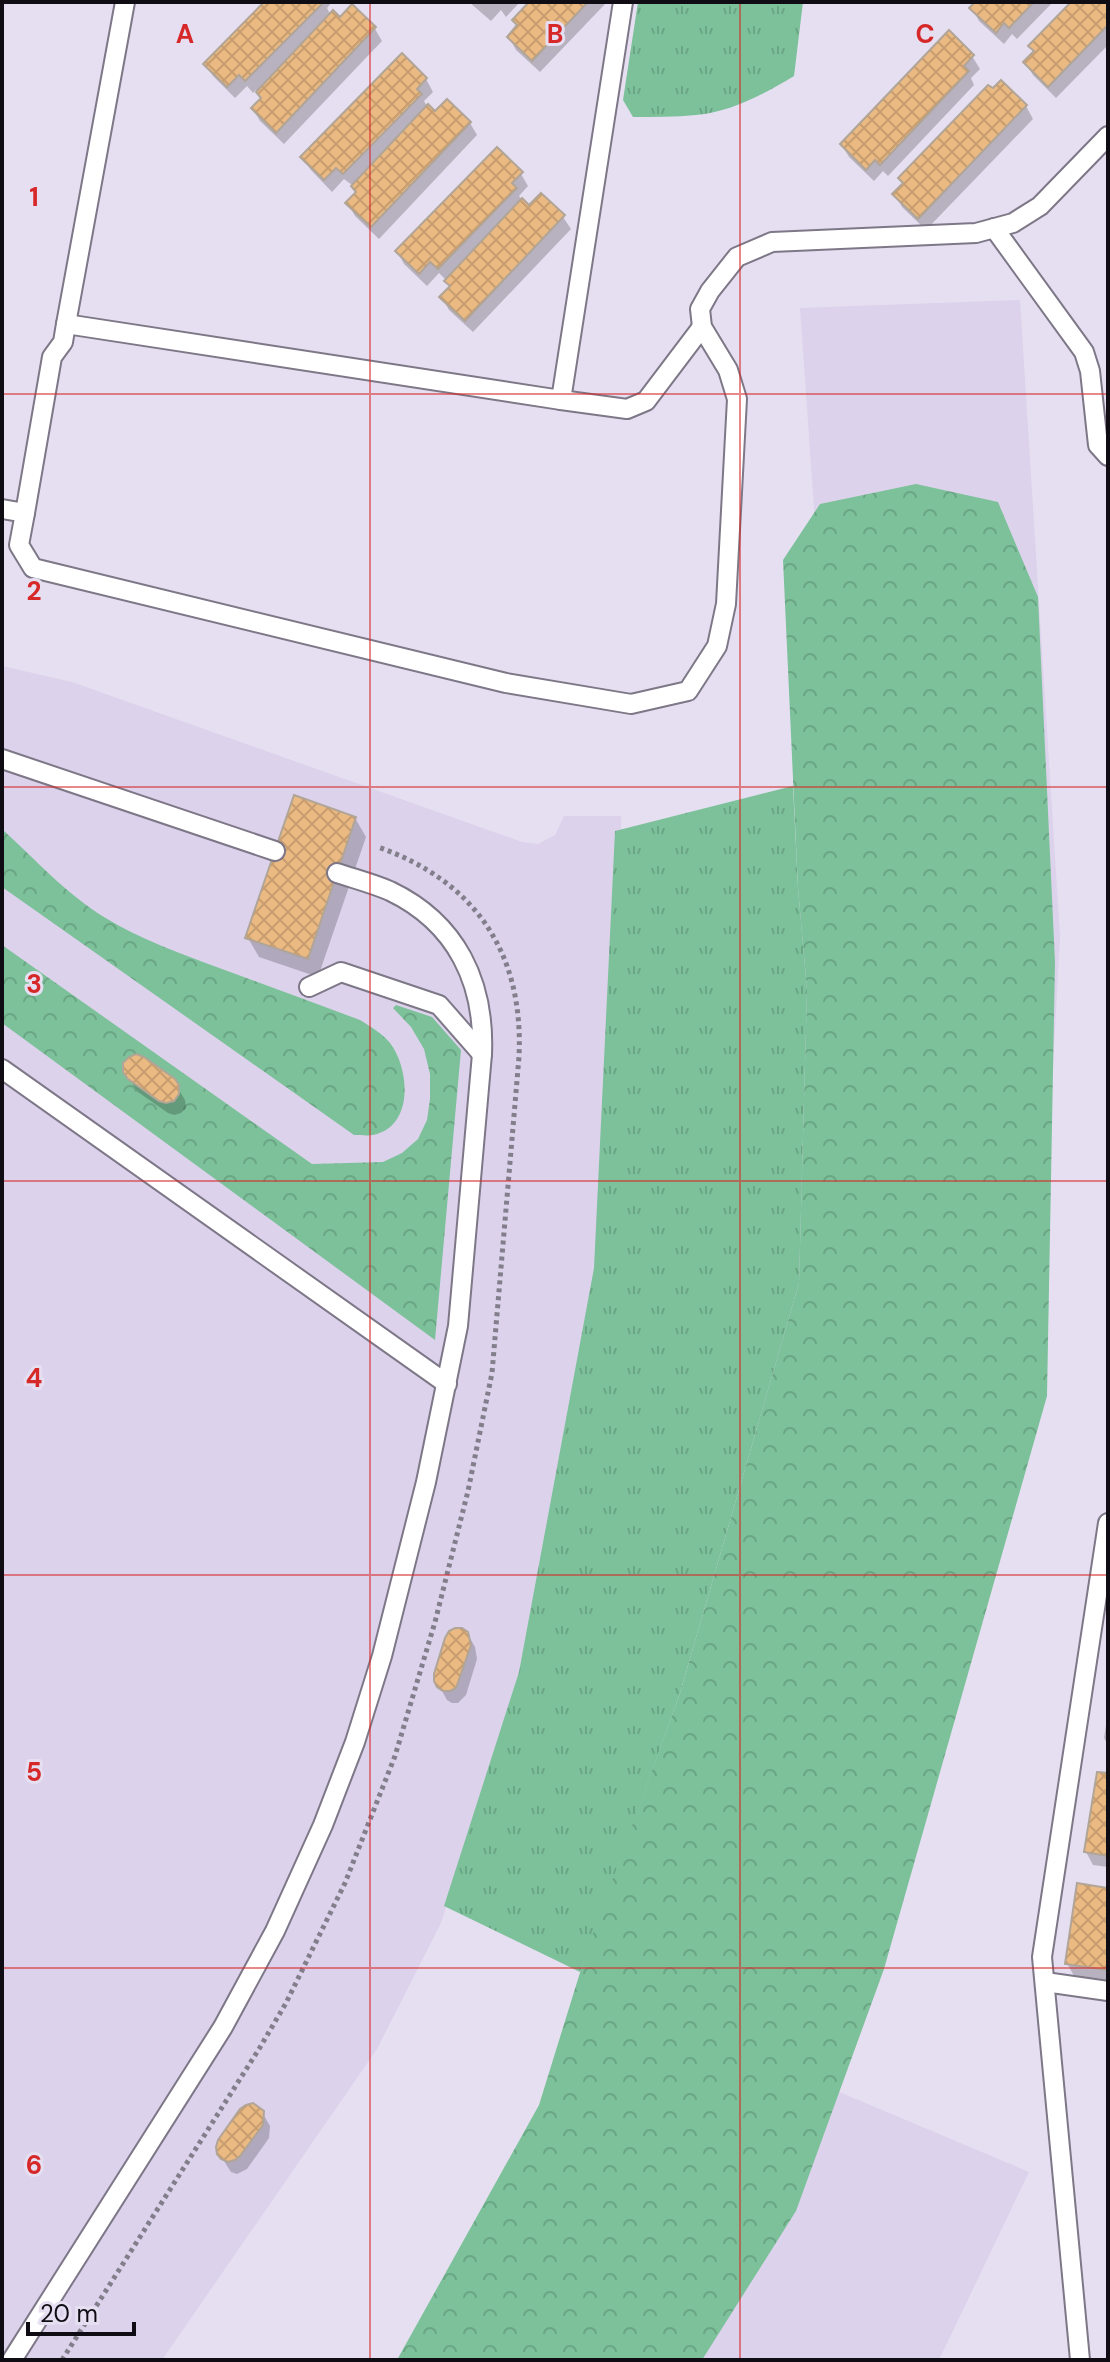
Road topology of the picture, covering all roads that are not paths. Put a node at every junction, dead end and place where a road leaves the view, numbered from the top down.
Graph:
1 (125, 2) edge
2 (623, 2) edge
3 (1108, 136) edge
4 (994, 228) junction
5 (66, 324) junction
6 (702, 327) junction
7 (561, 400) junction
8 (1105, 447) edge
9 (2, 509) edge
10 (25, 513) junction
11 (2, 759) edge
12 (275, 851) dead end
13 (337, 873) dead end
14 (309, 987) dead end
15 (482, 1054) junction
16 (2, 1069) edge
17 (447, 1384) junction
18 (1108, 1523) edge
19 (1045, 1982) junction
20 (1108, 1991) edge
21 (12, 2360) edge
22 (1080, 2360) edge

1 - 5 lane
2 - 7 lane
3 - 4 lane
4 - 6 lane
4 - 8 lane
5 - 7 lane
5 - 10 lane
6 - 7 lane
6 - 10 lane
9 - 10 lane
11 - 12 lane
13 - 15 lane
14 - 15 lane
15 - 17 lane
16 - 17 lane
17 - 21 lane
18 - 19 lane
19 - 20 lane
19 - 22 lane

